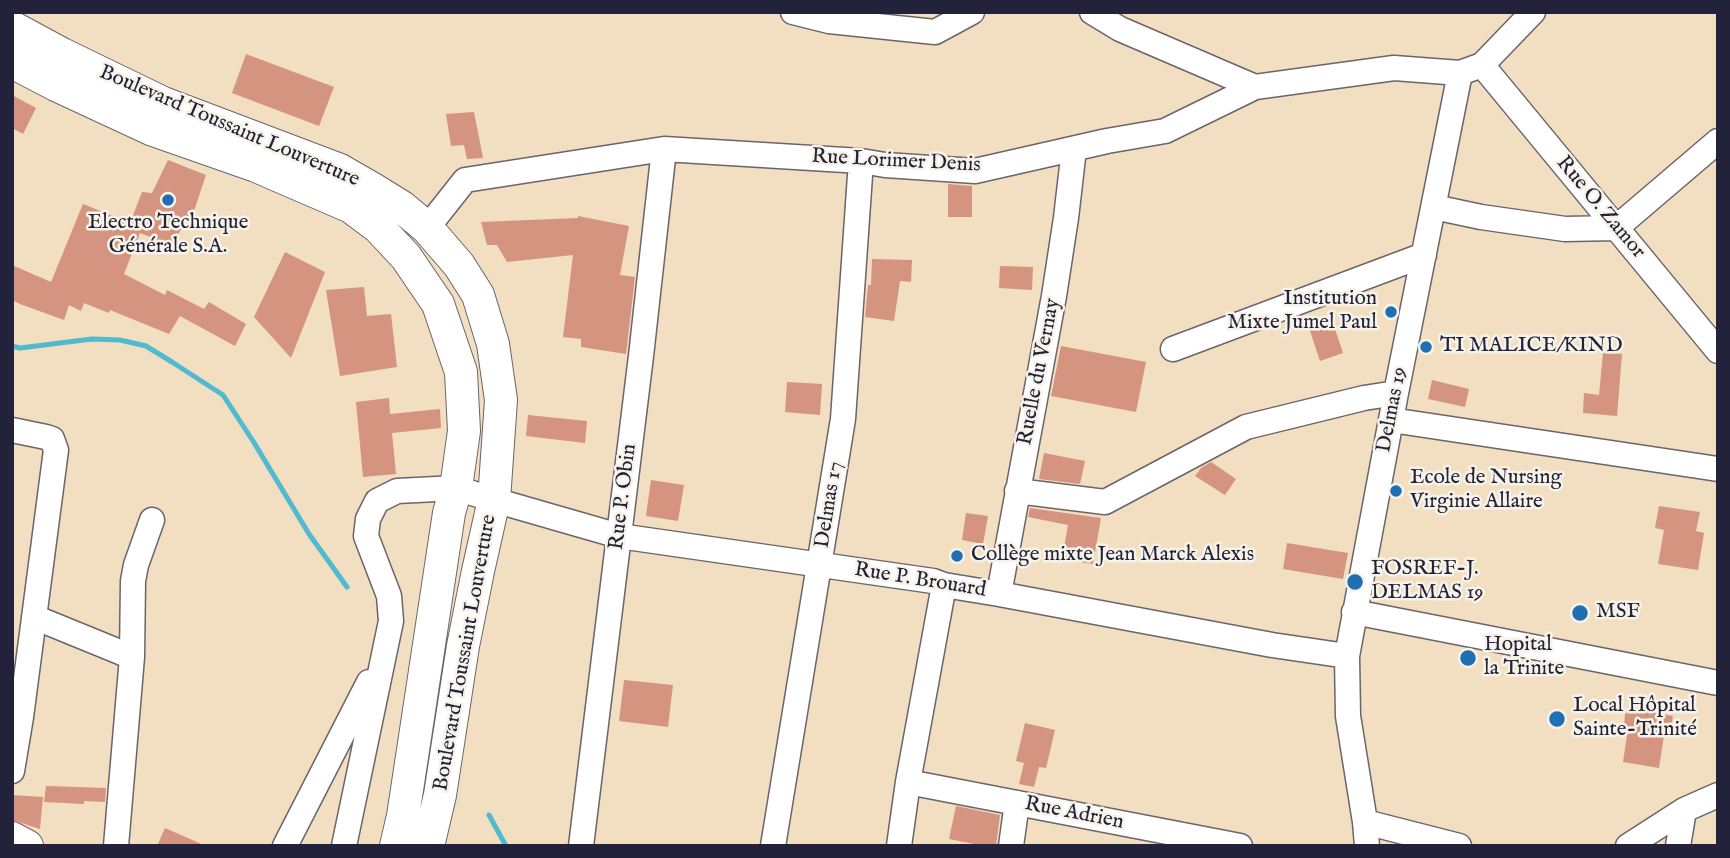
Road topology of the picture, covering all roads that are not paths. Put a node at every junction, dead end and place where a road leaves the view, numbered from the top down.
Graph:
1 (793, 12) edge
2 (972, 12) edge
3 (1092, 12) edge
4 (1532, 12) edge
5 (12, 27) edge
6 (12, 62) edge
7 (1471, 69) junction
8 (1255, 87) junction
9 (1718, 141) edge
10 (664, 149) junction
11 (1074, 149) junction
12 (861, 161) junction
13 (1434, 207) junction
14 (427, 228) junction
15 (1616, 228) junction
16 (1423, 256) junction
17 (1173, 349) dead end
18 (1718, 351) edge
19 (1395, 393) junction
20 (1391, 420) junction
21 (12, 430) edge
22 (1718, 469) edge
23 (456, 488) junction
24 (1017, 491) junction
25 (494, 500) junction
26 (152, 520) dead end
27 (619, 536) junction
28 (820, 565) junction
29 (944, 585) junction
30 (999, 594) junction
31 (1354, 612) junction
32 (34, 617) junction
33 (1347, 656) junction
34 (132, 657) junction
35 (382, 657) junction
36 (1718, 683) edge
37 (17, 716) edge
38 (12, 771) edge
39 (908, 782) junction
40 (1718, 794) edge
41 (1017, 803) junction
42 (1684, 810) junction
43 (1366, 834) edge
44 (12, 838) edge
45 (27, 846) edge
46 (116, 846) edge
47 (285, 846) edge
48 (344, 846) edge
49 (396, 846) edge
50 (429, 846) edge
51 (581, 846) edge
52 (773, 846) edge
53 (898, 846) edge
54 (1011, 846) edge
55 (1240, 846) edge
56 (1459, 846) edge
57 (1628, 846) edge
58 (1678, 846) edge

1 - 2 street
3 - 8 street
4 - 7 street
5 - 14 main road, Boulevard Toussaint Louverture
6 - 23 main road, Boulevard Toussaint Louverture
7 - 8 street, Rue Lorimer Denis
7 - 13 street, Delmas 19
7 - 15 street, Rue O. Zamor
8 - 11 street, Rue Lorimer Denis
9 - 15 street
10 - 12 street, Rue Lorimer Denis
10 - 14 street, Rue Lorimer Denis
10 - 27 street, Rue P. Obin
11 - 12 street, Rue Lorimer Denis
11 - 24 street, Ruelle du Vernay
12 - 28 street, Delmas 17
13 - 15 street
13 - 16 street, Delmas 19
14 - 25 main road, Boulevard Toussaint Louverture
15 - 18 street, Rue O. Zamor
16 - 17 street
16 - 19 street, Delmas 19
19 - 20 street, Delmas 19
19 - 24 street
20 - 22 street
20 - 31 street, Delmas 19
21 - 32 street
23 - 25 street, Rue P. Brouard
23 - 35 street
23 - 49 main road, Boulevard Toussaint Louverture
24 - 30 street, Ruelle du Vernay
25 - 27 street, Rue P. Brouard
25 - 50 main road, Boulevard Toussaint Louverture
26 - 34 street
27 - 28 street, Rue P. Brouard
27 - 51 street, Rue P. Obin
28 - 29 street, Rue P. Brouard
28 - 52 street, Delmas 17
29 - 30 street, Rue P. Brouard
29 - 39 street
30 - 33 street, Rue P. Brouard
31 - 33 street, Delmas 19
31 - 36 street
32 - 34 street
32 - 37 street
33 - 43 street, Delmas 19
34 - 46 street
35 - 47 street
35 - 48 street
37 - 38 street
39 - 41 street, Rue Adrien
39 - 53 street
40 - 42 street
41 - 54 street
41 - 55 street, Rue Adrien
42 - 57 street
42 - 58 street
43 - 56 street
44 - 45 main road

